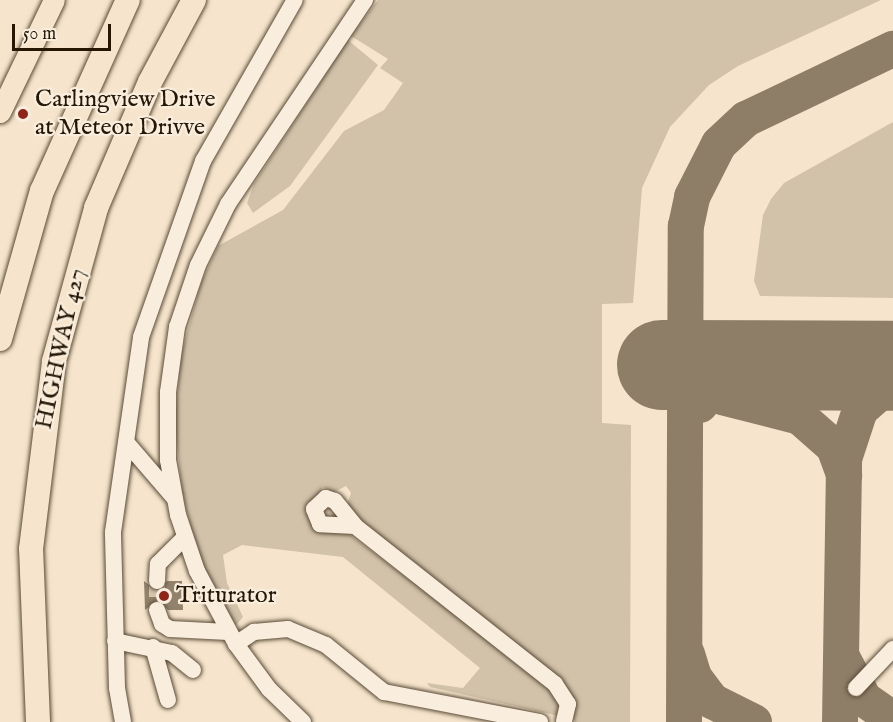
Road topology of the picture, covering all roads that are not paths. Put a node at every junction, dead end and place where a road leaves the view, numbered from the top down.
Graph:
1 (54, 0) edge
2 (128, 0) edge
3 (194, 0) edge
4 (295, 0) edge
5 (365, 0) edge
6 (0, 112) edge
7 (0, 339) edge
8 (126, 442) junction
9 (168, 460) junction
10 (144, 465) junction
11 (175, 500) junction
12 (355, 526) dead end
13 (185, 537) junction
14 (157, 581) tunnel mouth
15 (157, 610) tunnel mouth
16 (232, 638) junction
17 (115, 641) junction
18 (153, 647) junction
19 (893, 649) edge
20 (193, 670) dead end
21 (856, 688) dead end
22 (168, 700) dead end
23 (38, 722) edge
24 (123, 722) edge
25 (303, 722) edge
26 (540, 722) edge
27 (564, 722) edge

1 - 6 main road
2 - 7 highway
3 - 23 highway, HIGHWAY 427
4 - 8 street
5 - 9 street
8 - 10 street
8 - 17 street
9 - 10 street
9 - 11 street
10 - 11 street
11 - 13 street
12 - 27 street
13 - 14 street
13 - 16 street
15 - 16 street
16 - 25 street
16 - 26 street
17 - 18 street
17 - 24 street
18 - 20 street
18 - 22 street
19 - 21 street

